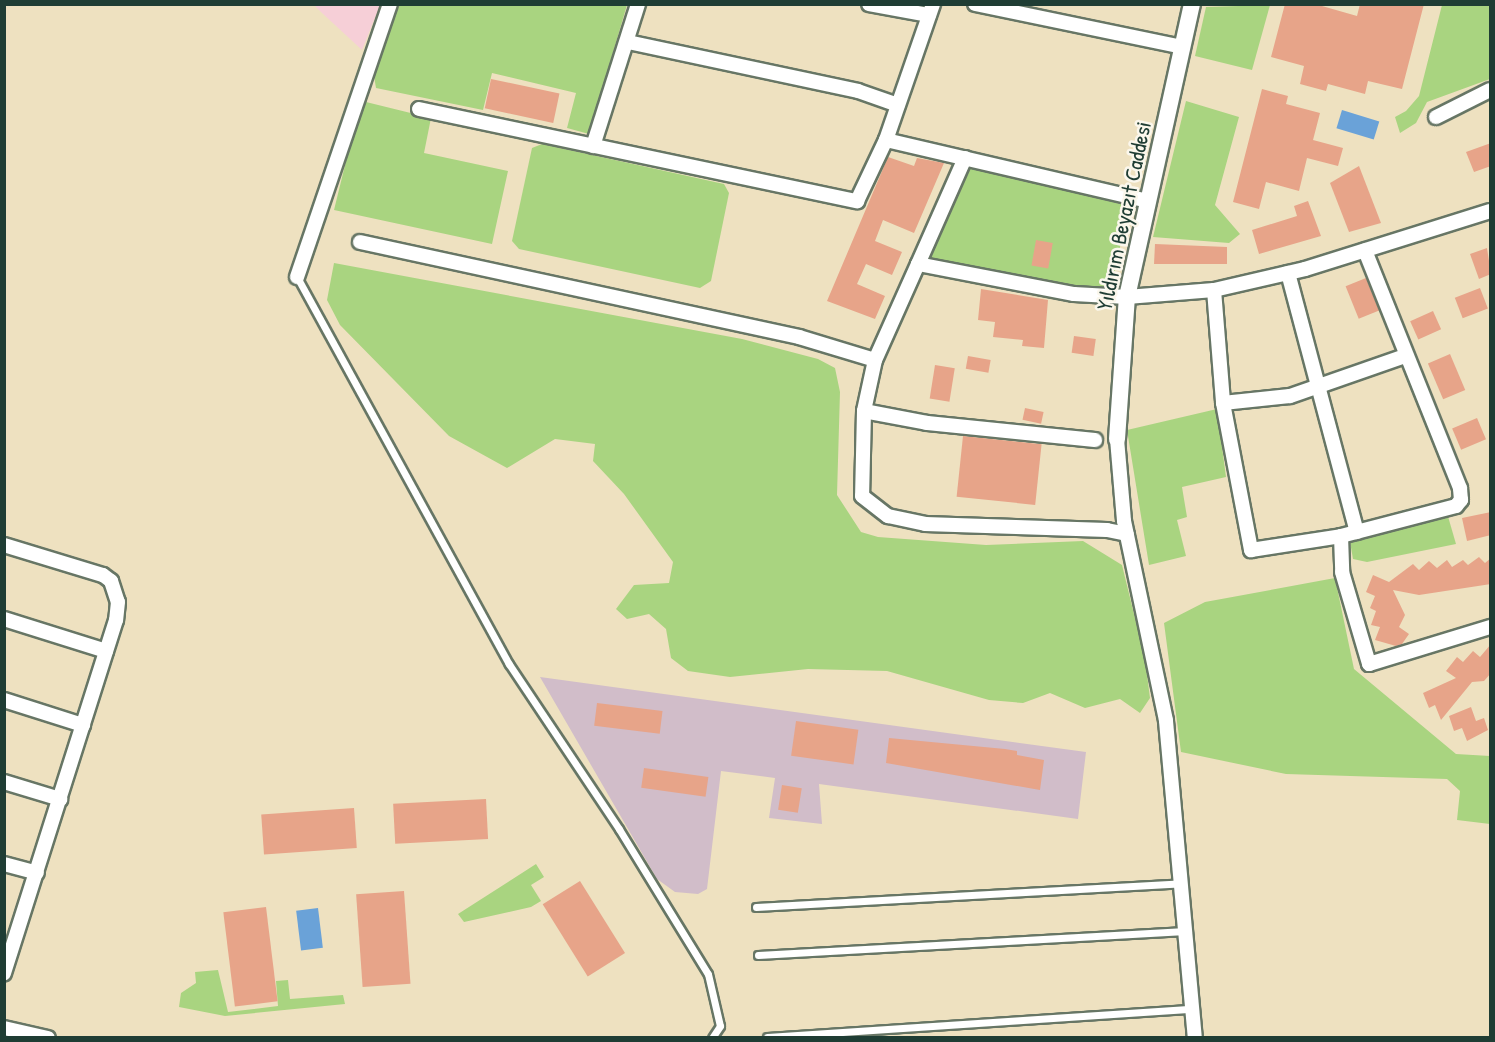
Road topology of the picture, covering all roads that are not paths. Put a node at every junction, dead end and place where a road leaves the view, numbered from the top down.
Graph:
1 (390, 4) edge
2 (638, 4) edge
3 (869, 4) edge
4 (975, 4) edge
5 (1192, 4) edge
6 (931, 10) edge
7 (628, 42) junction
8 (1183, 47) junction
9 (1491, 90) edge
10 (898, 105) junction
11 (419, 109) dead end
12 (1436, 117) dead end
13 (886, 140) junction
14 (593, 146) junction
15 (965, 158) junction
16 (1148, 201) junction
17 (1491, 211) edge
18 (360, 242) dead end
19 (1365, 250) junction
20 (918, 264) junction
21 (1288, 273) junction
22 (297, 277) joint
23 (1214, 290) junction
24 (1127, 297) junction
25 (1405, 356) junction
26 (875, 360) junction
27 (1319, 387) junction
28 (1223, 403) junction
29 (864, 411) junction
30 (1117, 439) joint
31 (1095, 440) dead end
32 (1357, 532) junction
33 (1127, 534) junction
34 (1341, 536) junction
35 (4, 545) edge
36 (4, 619) edge
37 (1491, 627) edge
38 (106, 651) junction
39 (4, 700) edge
40 (83, 725) junction
41 (4, 782) edge
42 (60, 799) junction
43 (4, 864) edge
44 (37, 873) junction
45 (1182, 883) junction
46 (756, 907) dead end
47 (1185, 931) junction
48 (758, 955) dead end
49 (4, 974) edge
50 (1192, 1009) junction
51 (4, 1028) edge
52 (767, 1037) edge
53 (48, 1038) edge
54 (712, 1038) edge
55 (1195, 1038) edge

1 - 22 street
2 - 7 street
3 - 6 street
4 - 8 street
5 - 8 street, Yıldırım Beyazıt Caddesi
6 - 10 street
7 - 10 street
7 - 14 street
8 - 16 street, Yıldırım Beyazıt Caddesi
9 - 12 street
10 - 13 street
11 - 14 street
13 - 14 street
13 - 15 street
15 - 16 street
15 - 20 street
16 - 24 street, Yıldırım Beyazıt Caddesi
17 - 19 street
18 - 26 street
19 - 21 street
19 - 25 street
20 - 24 street
20 - 26 street
21 - 23 street
21 - 27 street
22 - 54 lane
23 - 24 street
23 - 28 street
24 - 30 street, Yıldırım Beyazıt Caddesi
25 - 27 street
25 - 32 street
26 - 29 street
27 - 28 street
27 - 32 street
28 - 34 street
29 - 31 street
29 - 33 street
30 - 33 street
32 - 34 street
33 - 45 street
34 - 37 street
35 - 38 street
36 - 38 street
38 - 40 street
39 - 40 street
40 - 42 street
41 - 42 street
42 - 44 street
43 - 44 street
44 - 49 street
45 - 46 lane
45 - 47 street
47 - 48 lane
47 - 50 street
50 - 52 lane
50 - 55 street
51 - 53 street

